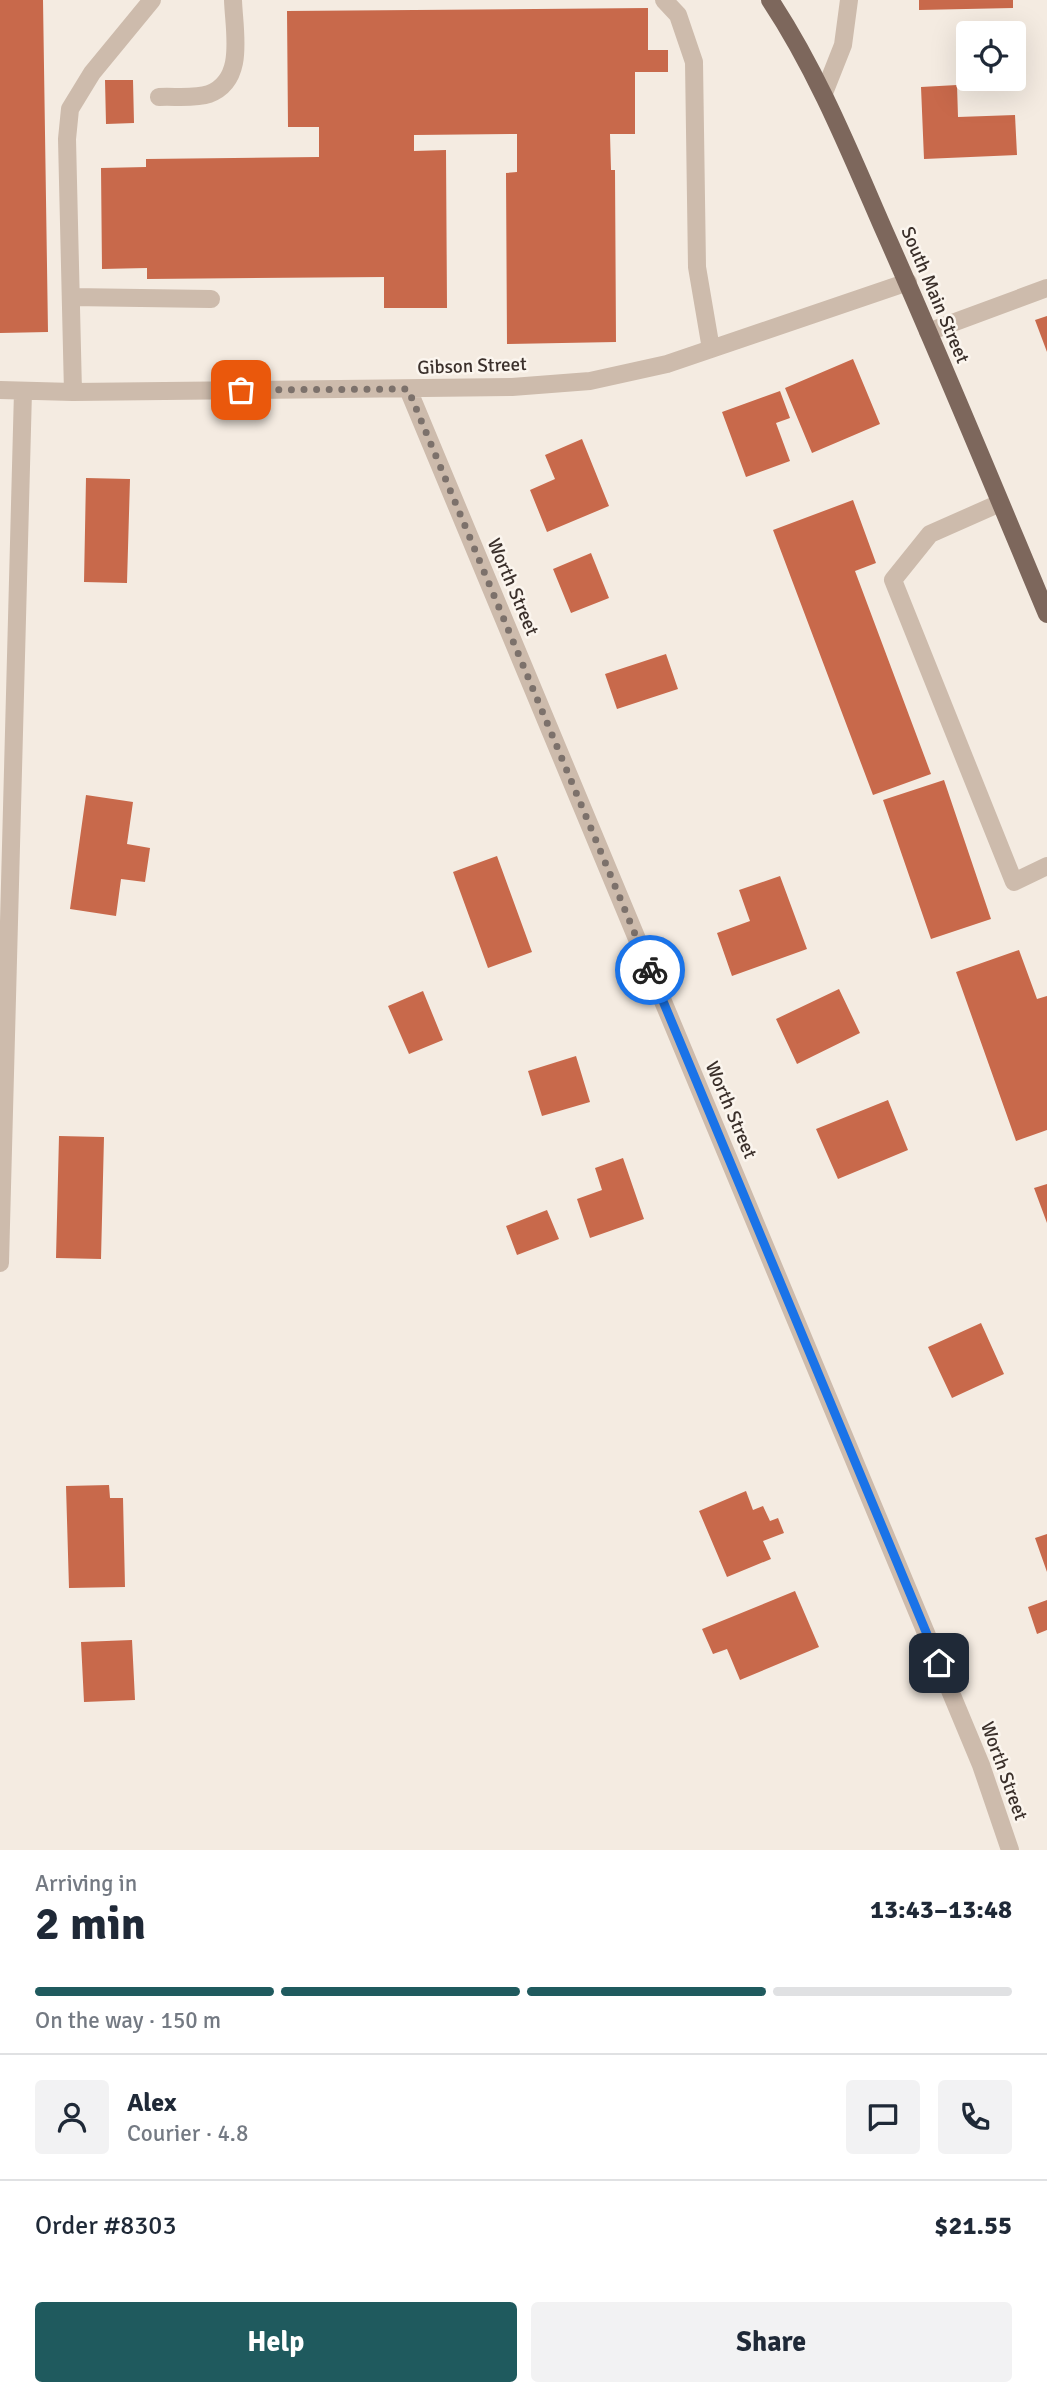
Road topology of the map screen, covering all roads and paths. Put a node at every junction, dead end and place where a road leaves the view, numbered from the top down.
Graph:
1 (233, 0) edge
2 (664, 0) edge
3 (770, 0) edge
4 (849, 0) edge
5 (149, 1) edge
6 (824, 93) junction
7 (159, 97) dead end
8 (908, 282) junction
9 (1047, 288) edge
10 (71, 297) junction
11 (211, 299) dead end
12 (928, 332) junction
13 (711, 349) junction
14 (408, 389) junction
15 (0, 390) edge
16 (23, 391) junction
17 (73, 392) junction
18 (1000, 503) junction
19 (1047, 614) edge
20 (1047, 866) edge
21 (0, 1263) edge
22 (1010, 1850) edge

1 - 7 street
2 - 13 street
3 - 6 main road, South Main Street
4 - 6 street
5 - 10 street
6 - 8 main road, South Main Street
8 - 12 main road, South Main Street
8 - 13 street, Gibson Street
9 - 12 street
10 - 11 street
10 - 17 street
12 - 18 main road, South Main Street
13 - 14 street, Gibson Street
14 - 17 street, Gibson Street
14 - 22 street, Worth Street
15 - 16 street, Gibson Street
16 - 17 street, Gibson Street
16 - 21 street
18 - 19 main road, South Main Street
18 - 20 street

